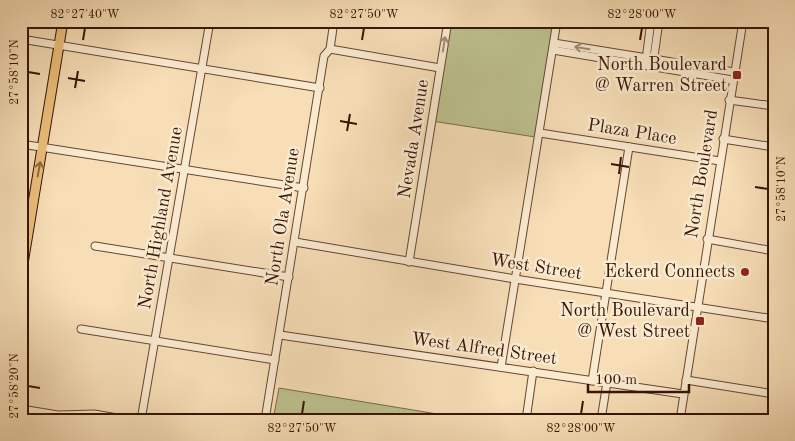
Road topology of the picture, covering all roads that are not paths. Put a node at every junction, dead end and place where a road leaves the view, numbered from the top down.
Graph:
1 (63, 21) edge
2 (210, 21) edge
3 (334, 21) edge
4 (448, 21) edge
5 (557, 21) edge
6 (651, 21) edge
7 (660, 21) edge
8 (742, 21) edge
9 (21, 39) edge
10 (59, 45) junction
11 (553, 47) junction
12 (330, 49) junction
13 (650, 62) junction
14 (202, 68) junction
15 (440, 68) junction
16 (733, 76) junction
17 (320, 88) junction
18 (729, 100) junction
19 (774, 106) edge
20 (540, 133) junction
21 (723, 139) junction
22 (21, 144) edge
23 (43, 147) junction
24 (629, 147) junction
25 (774, 147) edge
26 (720, 161) junction
27 (185, 169) junction
28 (304, 188) junction
29 (24, 234) edge
30 (707, 239) junction
31 (295, 242) junction
32 (95, 246) dead end
33 (774, 251) edge
34 (169, 258) junction
35 (409, 262) junction
36 (21, 276) edge
37 (288, 277) junction
38 (515, 279) junction
39 (606, 293) junction
40 (697, 307) junction
41 (774, 319) edge
42 (81, 329) dead end
43 (280, 335) junction
44 (156, 341) junction
45 (275, 360) junction
46 (501, 367) junction
47 (533, 372) junction
48 (592, 380) junction
49 (686, 380) junction
50 (607, 382) junction
51 (683, 394) junction
52 (774, 394) edge
53 (21, 409) edge
54 (129, 420) edge
55 (141, 420) edge
56 (265, 420) edge
57 (526, 420) edge
58 (601, 420) edge
59 (680, 420) edge

1 - 10 main road
2 - 14 street, North Highland Avenue
3 - 12 street, North Ola Avenue
15 -> 4 street, Nevada Avenue
5 - 11 street
6 - 13 street
7 - 13 street
8 - 16 street, North Boulevard
9 - 10 street
10 - 14 street
10 - 23 main road
11 - 13 street
11 - 20 street
12 - 15 street
12 - 17 street, North Ola Avenue
13 - 16 street
14 - 17 street
14 - 27 street, North Highland Avenue
15 - 35 street, Nevada Avenue
16 - 18 street, North Boulevard
17 - 28 street, North Ola Avenue
18 - 19 street
18 - 21 street, North Boulevard
20 - 24 street, Plaza Place
20 - 38 street
21 - 25 street
21 - 26 street, North Boulevard
22 - 23 street
23 - 27 street
29 -> 23 main road
24 - 26 street, Plaza Place
24 - 39 street
26 - 30 street, North Boulevard
27 - 28 street
27 - 34 street, North Highland Avenue
28 - 31 street, North Ola Avenue
29 - 36 main road
30 - 33 street
30 - 40 street, North Boulevard
31 - 35 street, West Street
31 - 37 street, North Ola Avenue
32 - 34 street
34 - 37 street
34 - 44 street, North Highland Avenue
35 - 38 street, West Street
37 - 43 street, North Ola Avenue
38 - 39 street, West Street
38 - 46 street
39 - 40 street, West Street
39 - 48 street
40 - 41 street, West Street
40 - 49 street, North Boulevard
42 - 44 street
43 - 45 street, North Ola Avenue
43 - 46 street, West Alfred Street
44 - 45 street
44 - 55 street, North Highland Avenue
45 - 56 street, North Ola Avenue
46 - 47 street, West Alfred Street
47 - 48 street, West Alfred Street
47 - 57 street
48 - 50 street, West Alfred Street
49 - 51 street, North Boulevard
49 - 52 street
50 - 51 street, West Alfred Street
50 - 58 street
51 - 59 street, North Boulevard
53 - 54 street

